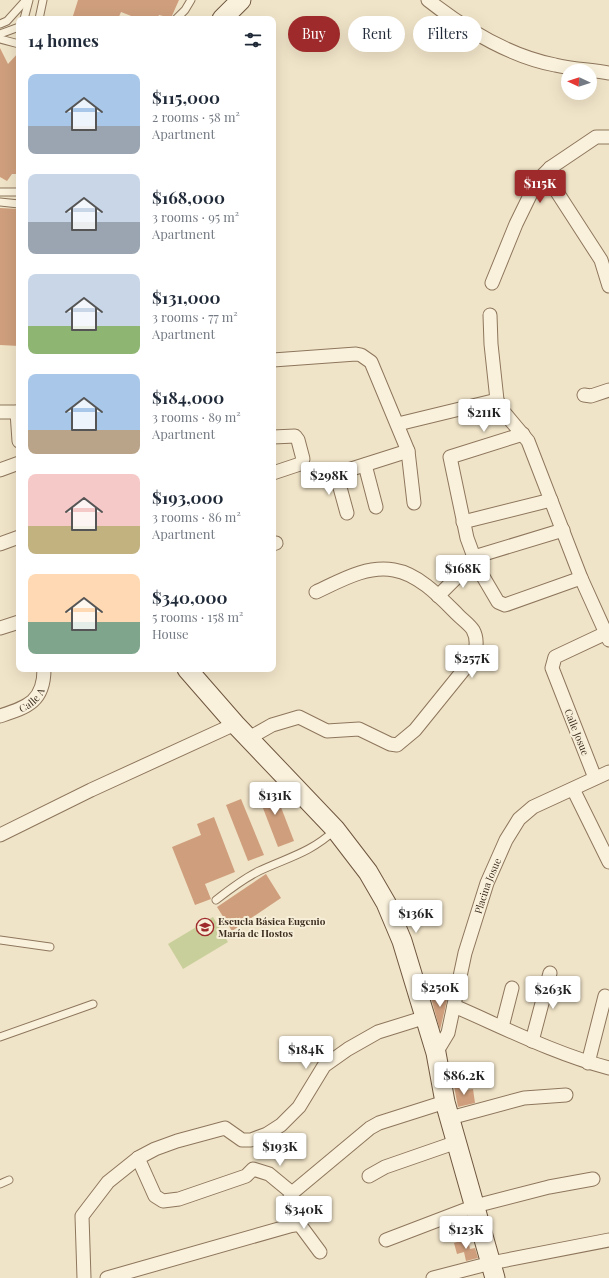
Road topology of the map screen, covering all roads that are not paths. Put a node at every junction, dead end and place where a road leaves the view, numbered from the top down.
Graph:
1 (28, 0) edge
2 (43, 0) edge
3 (191, 0) edge
4 (241, 0) edge
5 (428, 0) edge
6 (25, 16) edge
7 (40, 16) edge
8 (179, 16) edge
9 (225, 16) edge
10 (0, 24) edge
11 (16, 29) edge
12 (0, 34) edge
13 (0, 39) edge
14 (16, 43) edge
15 (609, 72) edge
16 (609, 137) edge
17 (550, 168) junction
18 (0, 192) edge
19 (16, 192) edge
20 (0, 202) edge
21 (16, 204) edge
22 (492, 283) dead end
23 (609, 286) edge
24 (490, 315) dead end
25 (276, 360) edge
26 (609, 390) edge
27 (584, 395) dead end
28 (497, 400) junction
29 (0, 412) edge
30 (16, 412) edge
31 (398, 424) junction
32 (523, 434) junction
33 (276, 437) edge
34 (408, 451) junction
35 (16, 464) edge
36 (366, 465) junction
37 (0, 470) edge
38 (276, 472) edge
39 (336, 473) junction
40 (323, 478) dead end
41 (551, 500) junction
42 (414, 502) dead end
43 (376, 507) dead end
44 (347, 513) dead end
45 (463, 522) junction
46 (562, 530) junction
47 (16, 538) edge
48 (0, 544) edge
49 (476, 562) junction
50 (581, 578) junction
51 (316, 592) dead end
52 (438, 596) junction
53 (16, 623) edge
54 (0, 628) edge
55 (608, 636) edge
56 (44, 672) edge
57 (190, 672) edge
58 (0, 716) edge
59 (235, 724) junction
60 (250, 738) junction
61 (609, 772) edge
62 (595, 778) junction
63 (573, 789) junction
64 (335, 830) junction
65 (0, 835) edge
66 (609, 862) edge
67 (216, 900) dead end
68 (0, 940) edge
69 (50, 947) dead end
70 (550, 973) dead end
71 (512, 988) dead end
72 (605, 996) dead end
73 (93, 1004) dead end
74 (454, 1006) junction
75 (426, 1018) junction
76 (502, 1027) junction
77 (0, 1038) edge
78 (532, 1041) junction
79 (436, 1053) junction
80 (588, 1062) junction
81 (609, 1068) edge
82 (566, 1095) dead end
83 (448, 1110) junction
84 (457, 1142) junction
85 (138, 1158) junction
86 (369, 1176) dead end
87 (9, 1180) dead end
88 (593, 1180) dead end
89 (0, 1184) edge
90 (292, 1193) junction
91 (475, 1206) junction
92 (293, 1225) junction
93 (386, 1240) dead end
94 (609, 1240) edge
95 (320, 1252) dead end
96 (493, 1270) edge
97 (84, 1278) edge
98 (107, 1278) edge
99 (433, 1278) edge

1 - 6 lane
1 - 10 lane
2 - 7 lane
3 - 8 lane
4 - 9 street
5 - 15 street
11 - 12 lane
13 - 14 lane
16 - 17 street
17 - 22 street
17 - 23 street
18 - 19 lane
20 - 21 lane
24 - 28 street
25 - 31 street
26 - 27 street
28 - 31 street
28 - 32 street
29 - 30 street
31 - 34 street
32 - 41 street
32 - 45 street
33 - 38 street
34 - 36 street
34 - 42 street
35 - 37 street
36 - 39 street
36 - 43 street
39 - 40 street
39 - 44 street
41 - 45 street
41 - 46 street
45 - 49 street
46 - 49 street
46 - 50 street
47 - 48 street
49 - 50 street
49 - 52 street
50 - 55 street
51 - 52 street
52 - 60 street
53 - 54 street
55 - 62 street, Calle Josue
56 - 58 street, Calle A
57 - 59 street
59 - 60 street
59 - 65 street
60 - 64 street
61 - 62 street, Placina Josue
62 - 63 street, Placina Josue
63 - 66 street
63 - 74 street, Placina Josue
64 - 67 lane
64 - 75 street
68 - 69 lane
70 - 78 street
71 - 76 street
72 - 80 street
73 - 77 lane
74 - 76 street
74 - 79 street, Placina Josue
75 - 79 street
75 - 85 street
76 - 78 street
78 - 80 street
79 - 83 street
80 - 81 street
82 - 83 street
83 - 84 street
83 - 90 street
84 - 86 street
84 - 91 street
85 - 90 street
85 - 97 street
87 - 89 lane
88 - 91 street
90 - 92 street
91 - 93 street
91 - 96 street
92 - 95 street
92 - 98 street
94 - 96 street
96 - 99 street

